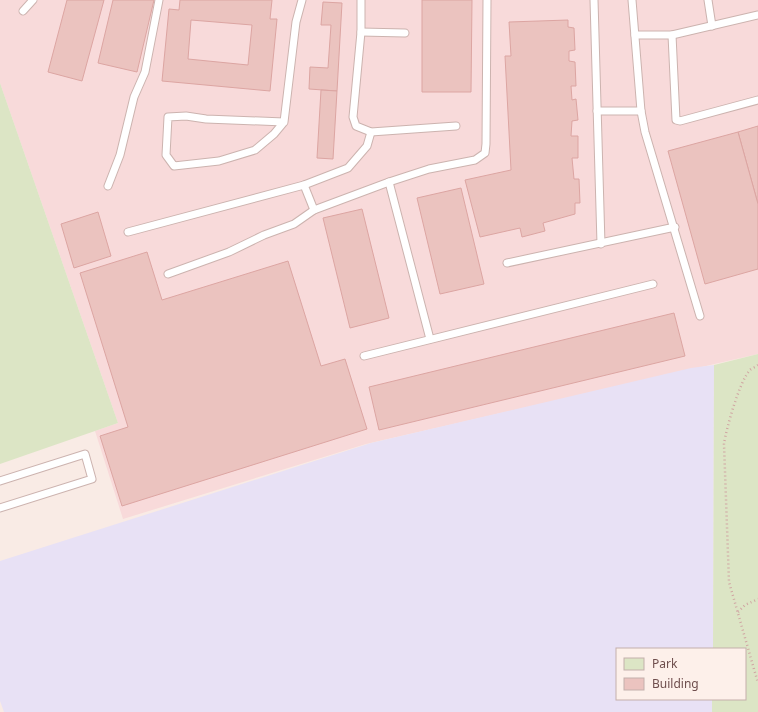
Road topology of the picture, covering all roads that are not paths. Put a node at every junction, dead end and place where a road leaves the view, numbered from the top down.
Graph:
1 (33, 0) edge
2 (159, 0) edge
3 (302, 0) edge
4 (361, 0) edge
5 (487, 0) edge
6 (594, 0) edge
7 (632, 0) edge
8 (708, 0) edge
9 (23, 11) dead end
10 (758, 15) edge
11 (712, 26) junction
12 (361, 32) junction
13 (405, 33) dead end
14 (635, 35) junction
15 (672, 35) junction
16 (758, 100) edge
17 (597, 111) junction
18 (641, 112) junction
19 (284, 122) junction
20 (456, 126) dead end
21 (371, 132) junction
22 (389, 182) junction
23 (304, 185) junction
24 (108, 186) dead end
25 (314, 210) junction
26 (675, 227) junction
27 (128, 232) dead end
28 (601, 244) junction
29 (507, 263) dead end
30 (168, 274) dead end
31 (653, 284) dead end
32 (700, 316) dead end
33 (430, 339) junction
34 (364, 356) dead end
35 (0, 481) edge
36 (0, 508) edge

1 - 9 lane
2 - 24 lane
3 - 19 lane
4 - 12 lane
5 - 22 lane
6 - 17 lane
7 - 14 lane
8 - 11 lane
10 - 11 lane
11 - 15 lane
12 - 13 lane
12 - 21 lane
14 - 15 lane
14 - 18 lane
15 - 16 lane
17 - 18 lane
17 - 28 lane
18 - 26 lane
19 - 19 lane
20 - 21 lane
21 - 23 lane
22 - 25 lane
22 - 33 lane
23 - 25 lane
23 - 27 lane
25 - 30 lane
26 - 28 lane
26 - 32 lane
28 - 29 lane
31 - 33 lane
33 - 34 lane
35 - 36 lane

